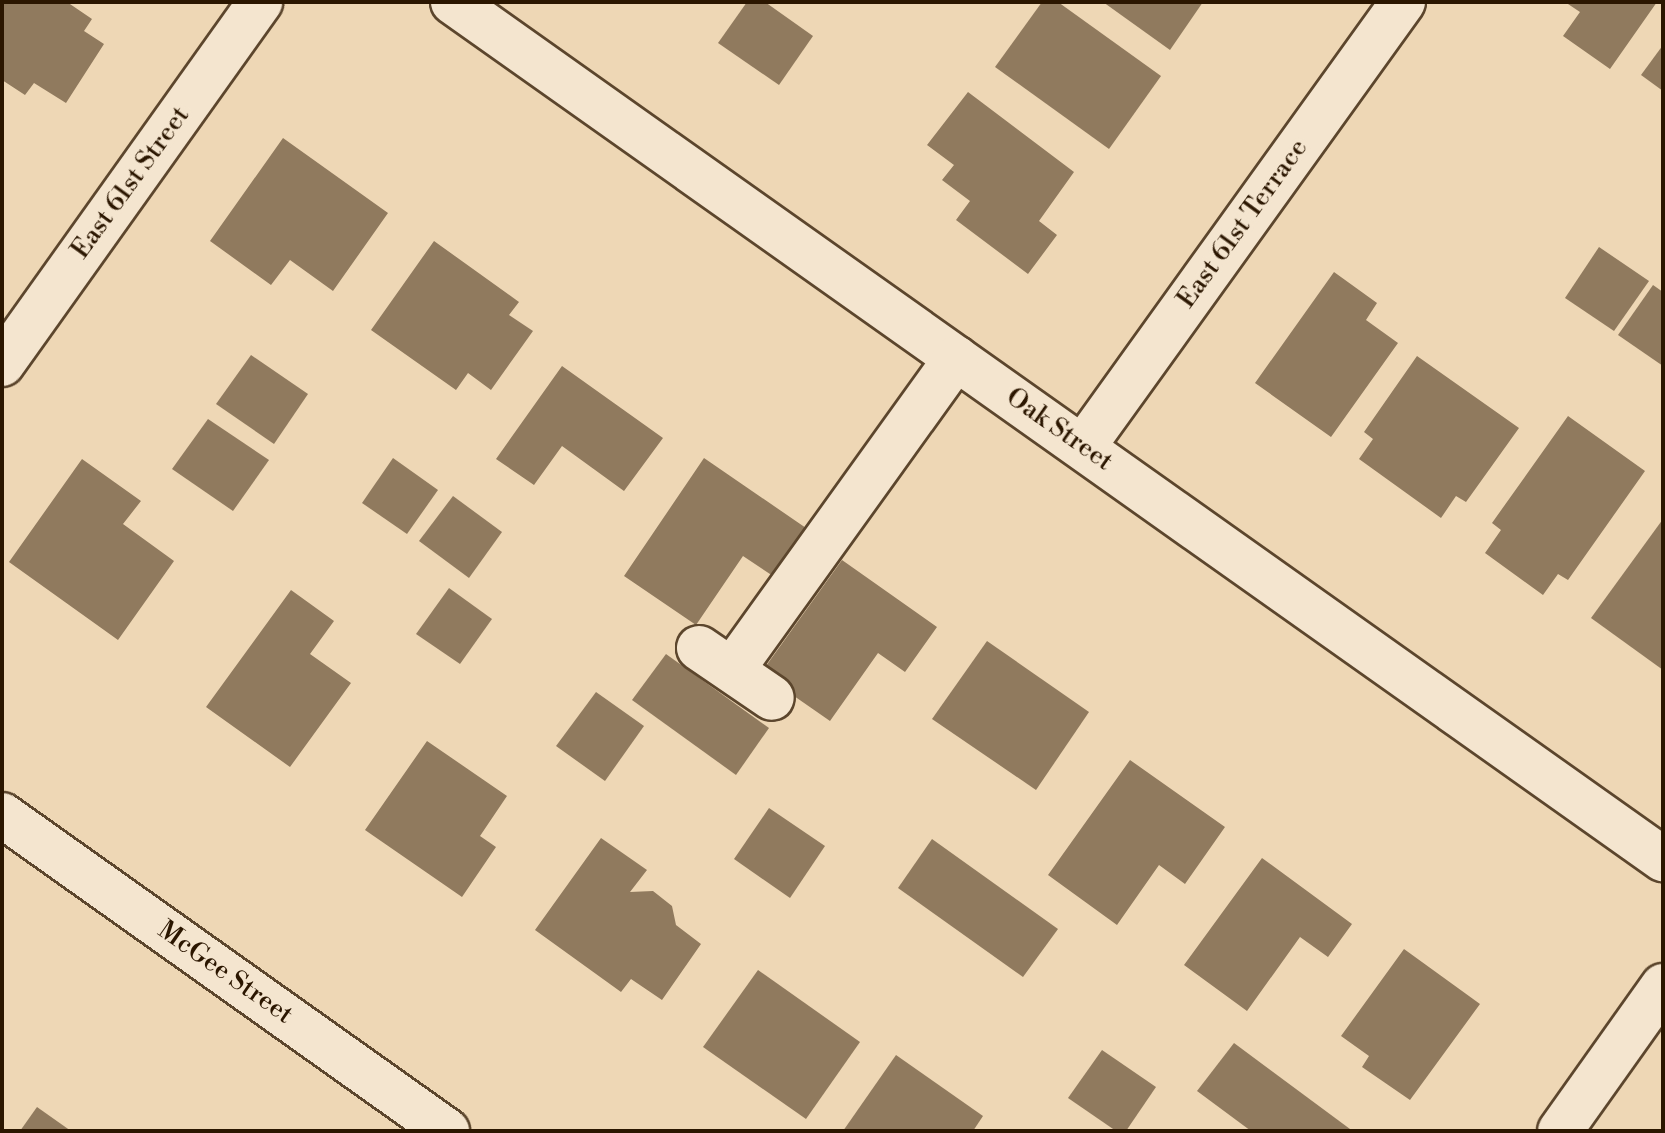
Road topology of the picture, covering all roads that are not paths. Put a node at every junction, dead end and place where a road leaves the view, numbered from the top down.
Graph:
1 (260, 2) edge
2 (453, 2) edge
3 (1403, 2) edge
4 (956, 358) junction
5 (2, 364) edge
6 (1083, 447) junction
7 (772, 698) dead end
8 (2, 815) edge
9 (1663, 859) edge
10 (1663, 986) edge
11 (447, 1131) edge
12 (1560, 1131) edge

1 - 5 street, East 61st Street
2 - 4 street, Oak Street
3 - 6 street, East 61st Terrace
4 - 6 street, Oak Street
4 - 7 street
6 - 9 street, Oak Street
8 - 11 street, McGee Street
10 - 12 street

